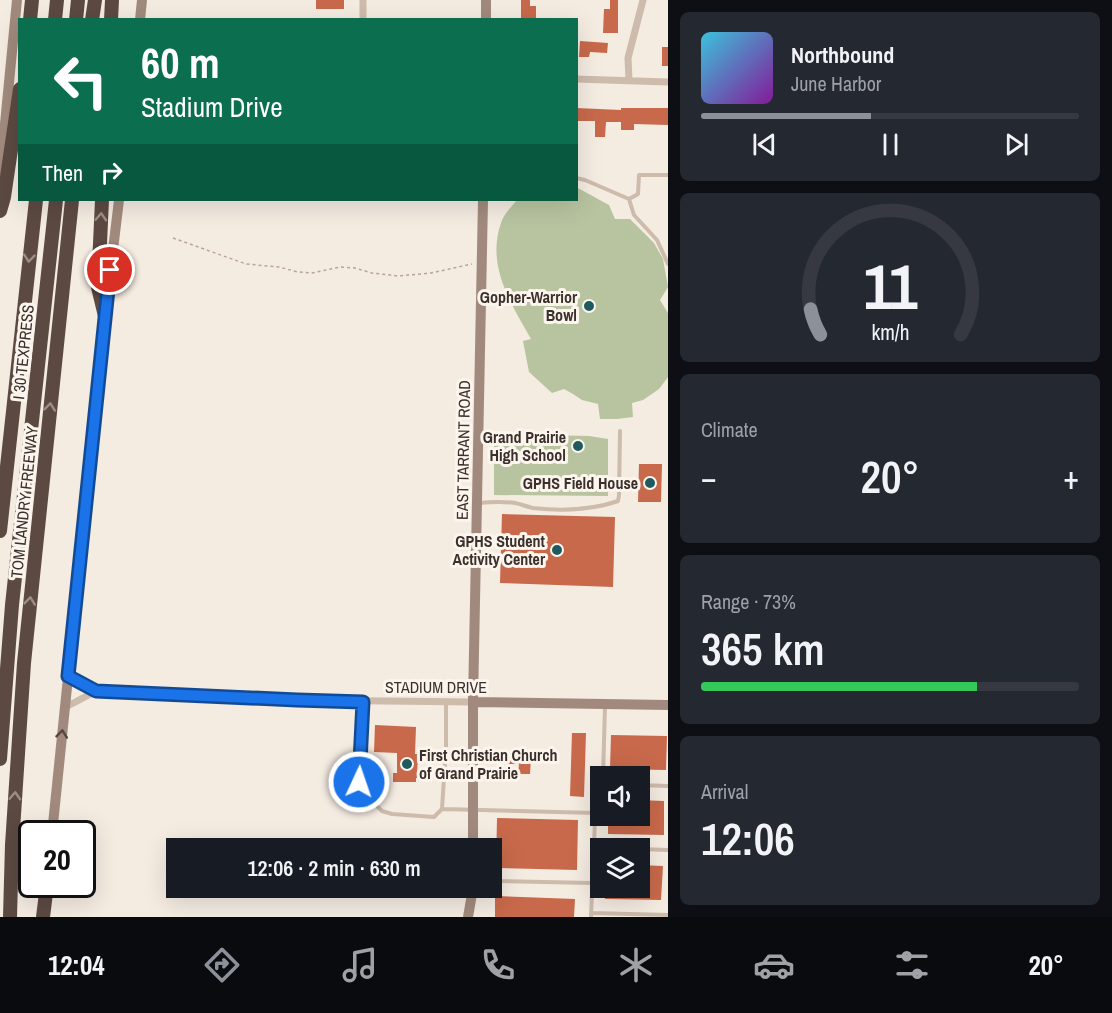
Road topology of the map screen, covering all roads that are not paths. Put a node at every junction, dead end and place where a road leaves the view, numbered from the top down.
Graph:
1 (17, 0) edge
2 (32, 0) edge
3 (57, 0) edge
4 (78, 0) edge
5 (94, 0) edge
6 (112, 0) edge
7 (142, 0) edge
8 (363, 0) edge
9 (486, 0) edge
10 (644, 0) edge
11 (30, 18) edge
12 (55, 18) edge
13 (76, 18) edge
14 (92, 18) edge
15 (111, 18) edge
16 (140, 18) edge
17 (363, 18) edge
18 (486, 18) edge
19 (578, 79) edge
20 (629, 80) junction
21 (668, 82) edge
22 (18, 102) edge
23 (0, 175) edge
24 (668, 176) edge
25 (578, 178) edge
26 (629, 199) junction
27 (36, 201) edge
28 (56, 201) edge
29 (72, 201) edge
30 (102, 201) edge
31 (119, 201) edge
32 (483, 201) edge
33 (0, 211) edge
34 (668, 264) edge
35 (105, 316) junction
36 (620, 431) dead end
37 (477, 504) junction
38 (0, 531) edge
39 (68, 676) junction
40 (96, 691) junction
41 (446, 701) junction
42 (363, 702) junction
43 (473, 702) junction
44 (605, 704) junction
45 (668, 705) edge
46 (64, 708) junction
47 (0, 759) edge
48 (603, 766) edge
49 (650, 785) edge
50 (668, 786) edge
51 (442, 809) junction
52 (473, 809) junction
53 (590, 813) edge
54 (53, 820) edge
55 (473, 838) edge
56 (650, 849) edge
57 (668, 850) edge
58 (502, 880) edge
59 (590, 884) edge
60 (45, 898) edge
61 (47, 898) edge
62 (471, 898) edge
63 (592, 898) edge
64 (591, 915) edge
65 (668, 916) edge
66 (10, 917) edge
67 (43, 917) edge
68 (48, 917) edge
69 (468, 917) edge

1 - 23 street
2 - 11 highway
3 - 12 highway
4 - 13 highway
5 - 14 highway
6 - 15 highway
7 - 16 street
8 - 17 street
9 - 18 street
10 - 20 street
19 - 20 street
20 - 21 street
22 - 33 highway
24 - 26 lane
25 - 26 lane
26 - 34 lane
27 -> 38 highway, TOM LANDRY FREEWAY
28 - 47 highway, I 30 TEXPRESS
66 -> 29 highway, TOM LANDRY FREEWAY
35 -> 30 highway
31 - 35 street
32 - 37 street, EAST TARRANT ROAD
35 - 39 street
36 - 37 lane
37 - 43 street, EAST TARRANT ROAD
39 - 40 street, STADIUM DRIVE
39 - 46 street
40 - 42 street, STADIUM DRIVE
40 - 46 street
41 - 42 street, STADIUM DRIVE
41 - 43 street, STADIUM DRIVE
41 - 51 lane
42 - 51 lane
43 - 44 street, STADIUM DRIVE
43 - 52 street, EAST TARRANT ROAD
44 - 45 street, STADIUM DRIVE
44 - 48 lane
54 -> 46 street
49 - 50 lane
51 - 52 lane
52 - 53 lane
52 - 55 street, EAST TARRANT ROAD
56 - 57 lane
58 - 59 lane
60 - 67 highway
61 - 68 street
62 - 69 street
63 - 64 lane
64 - 65 lane

